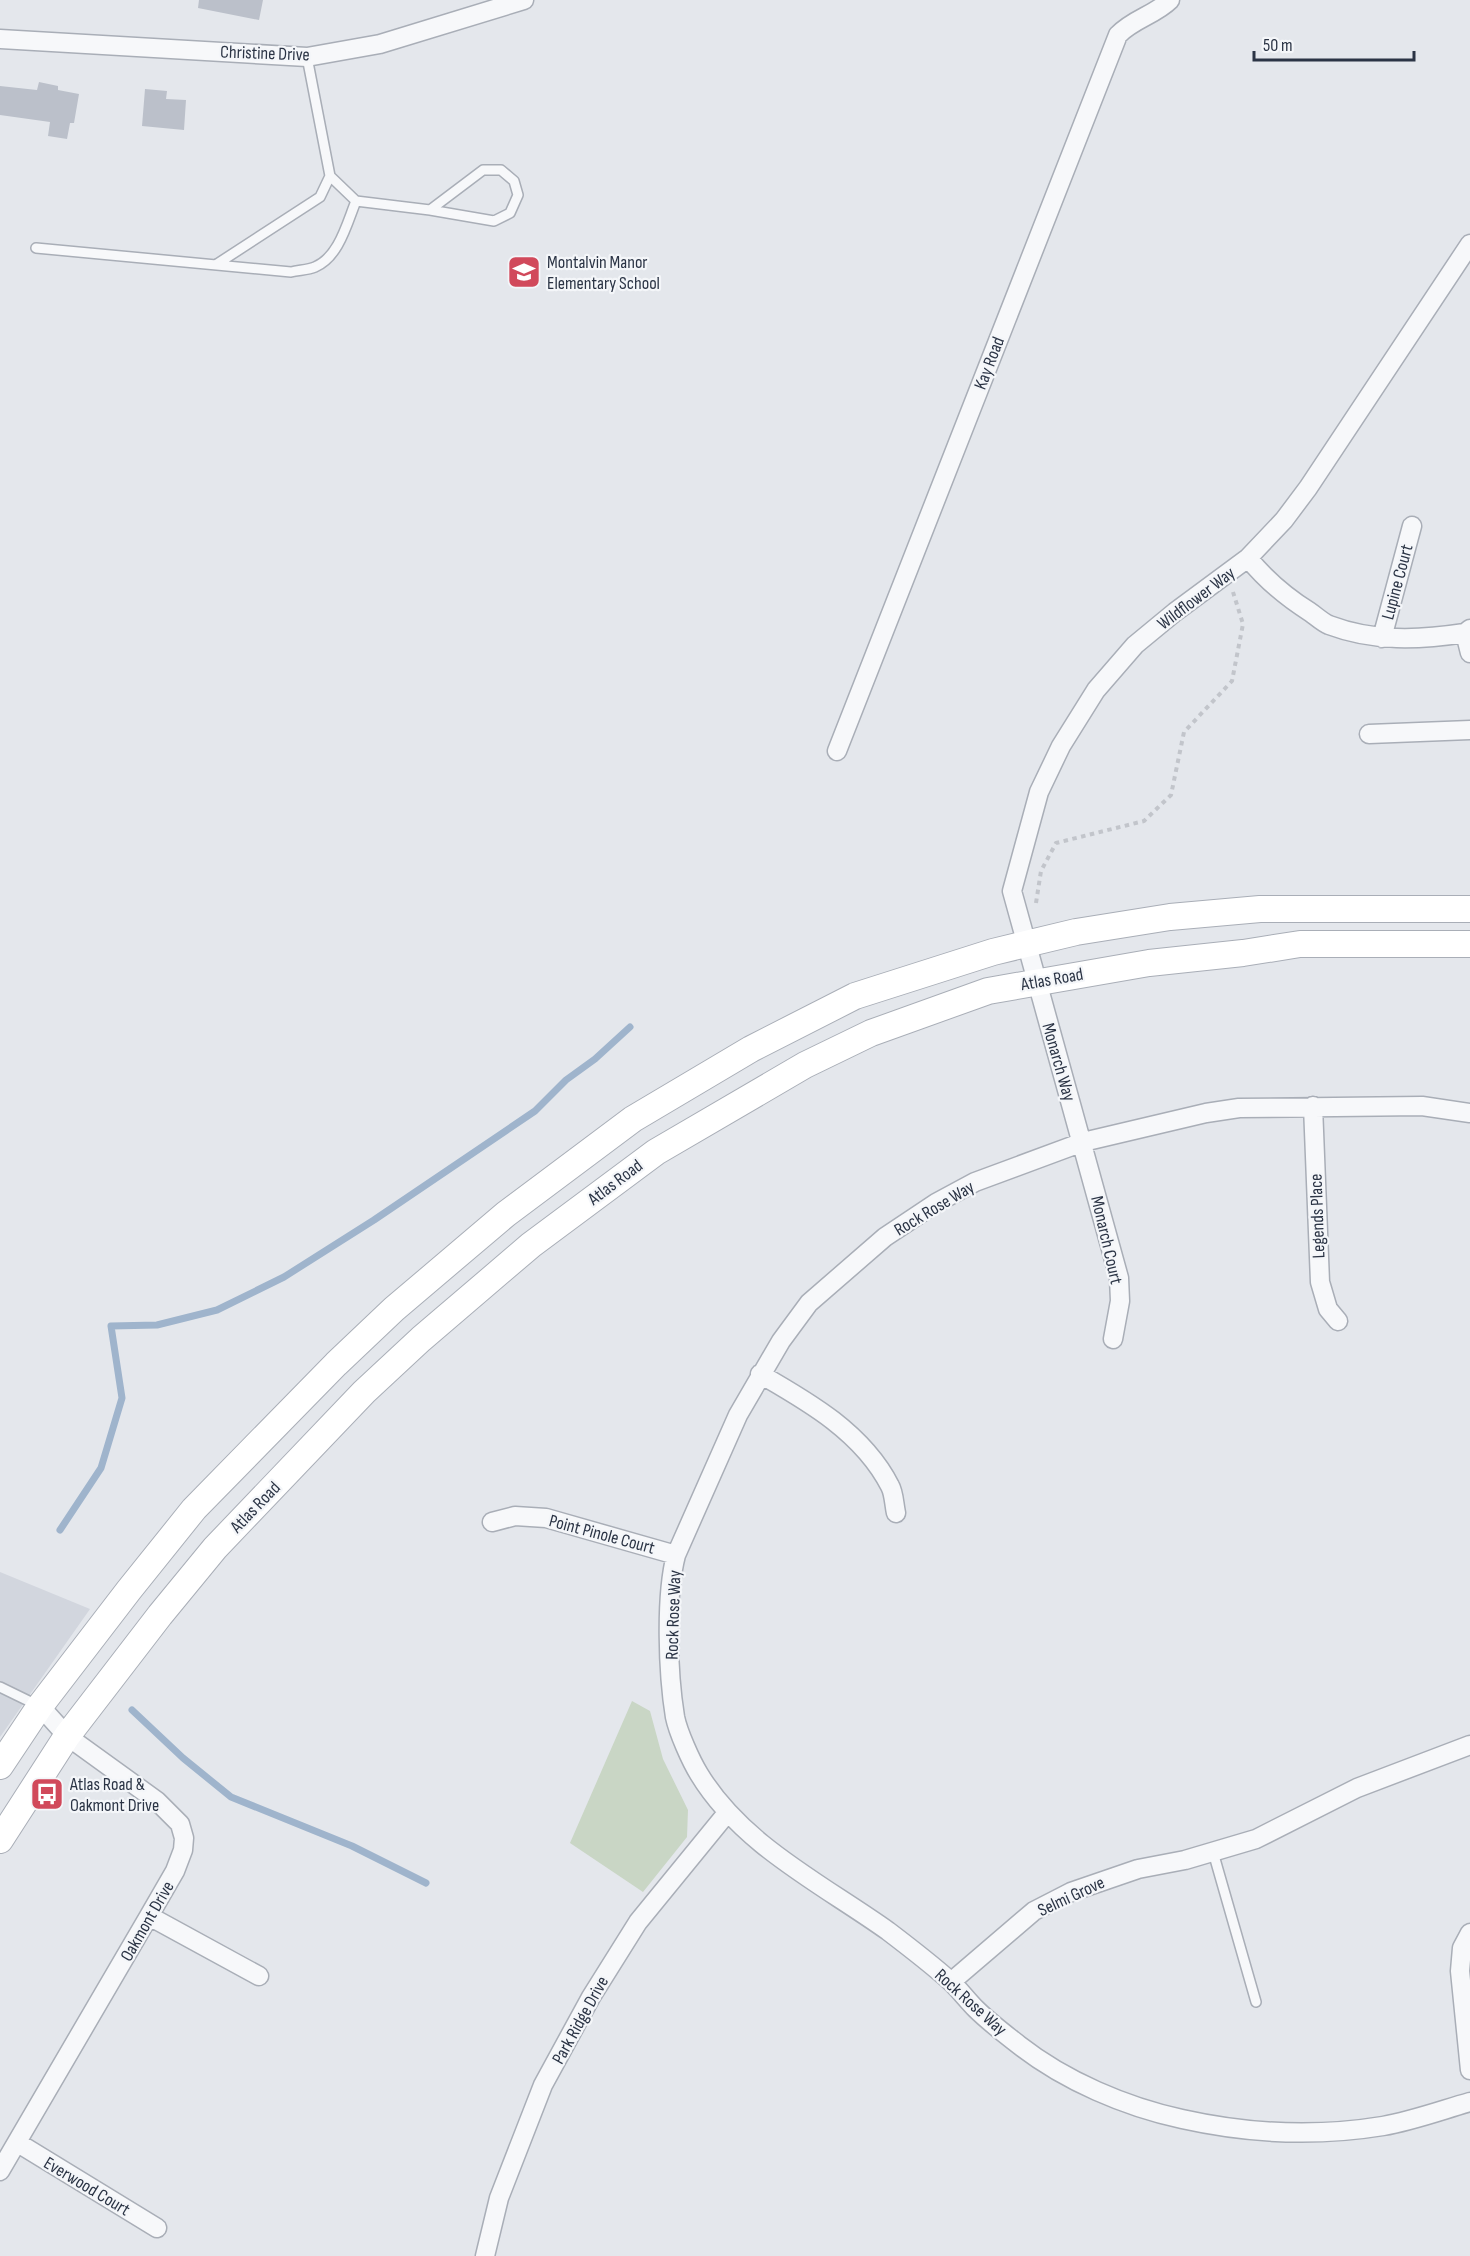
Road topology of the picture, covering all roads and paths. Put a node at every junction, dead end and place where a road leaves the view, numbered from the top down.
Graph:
1 (524, 0) edge
2 (1170, 0) edge
3 (0, 39) edge
4 (307, 57) junction
5 (330, 176) junction
6 (356, 201) junction
7 (430, 210) junction
8 (1470, 244) edge
9 (36, 248) dead end
10 (217, 264) junction
11 (1412, 526) dead end
12 (1248, 558) junction
13 (1227, 575) junction
14 (1468, 631) edge
15 (1382, 638) junction
16 (1470, 653) edge
17 (1470, 717) edge
18 (1470, 730) edge
19 (1369, 734) dead end
20 (837, 751) dead end
21 (1470, 909) edge
22 (1023, 933) junction
23 (1470, 944) edge
24 (1036, 982) junction
25 (1313, 1106) junction
26 (1470, 1113) edge
27 (1083, 1142) junction
28 (1338, 1321) dead end
29 (1113, 1339) dead end
30 (760, 1374) junction
31 (896, 1513) dead end
32 (492, 1522) dead end
33 (676, 1555) junction
34 (0, 1687) edge
35 (40, 1706) junction
36 (67, 1736) junction
37 (1470, 1745) edge
38 (0, 1766) edge
39 (727, 1813) junction
40 (0, 1840) edge
41 (1213, 1852) junction
42 (149, 1916) junction
43 (1470, 1933) edge
44 (259, 1977) dead end
45 (951, 1982) junction
46 (1256, 2002) dead end
47 (1470, 2070) edge
48 (1470, 2102) edge
49 (18, 2144) junction
50 (0, 2171) edge
51 (157, 2228) dead end
52 (485, 2256) edge

1 - 4 street, Christine Drive
2 - 20 street, Kay Road
3 - 4 street, Christine Drive
4 - 5 lane
5 - 6 lane
5 - 10 lane
6 - 7 lane
6 - 10 lane
7 - 7 lane
8 - 12 street, Wildflower Way
9 - 10 lane
11 - 15 street, Lupine Court
12 - 13 street, Wildflower Way
12 - 15 street
13 - 22 street, Wildflower Way
13 - 22 path
14 - 15 street
14 - 16 street
17 - 18 street
18 - 19 street
21 - 22 street
22 - 24 street, Wildflower Way
22 - 35 street
23 - 24 street, Atlas Road
24 - 27 street, Monarch Way
24 - 36 street, Atlas Road
25 - 26 street, Rock Rose Way
25 - 27 street, Rock Rose Way
25 - 28 street, Legends Place
27 - 29 street, Monarch Court
27 - 30 street, Rock Rose Way
30 - 31 street
30 - 33 street, Rock Rose Way
32 - 33 street, Point Pinole Court
33 - 39 street, Rock Rose Way
34 - 35 lane
35 - 36 street, Oakmont Drive
35 - 38 street
36 - 40 street, Atlas Road
36 - 42 street, Oakmont Drive
37 - 41 street, Selmi Grove
39 - 45 street, Rock Rose Way
39 - 52 street, Park Ridge Drive
41 - 45 street, Selmi Grove
41 - 46 lane
42 - 44 street
42 - 49 street, Oakmont Drive
43 - 47 street
45 - 48 street, Rock Rose Way
49 - 50 street, Oakmont Drive
49 - 51 street, Everwood Court

